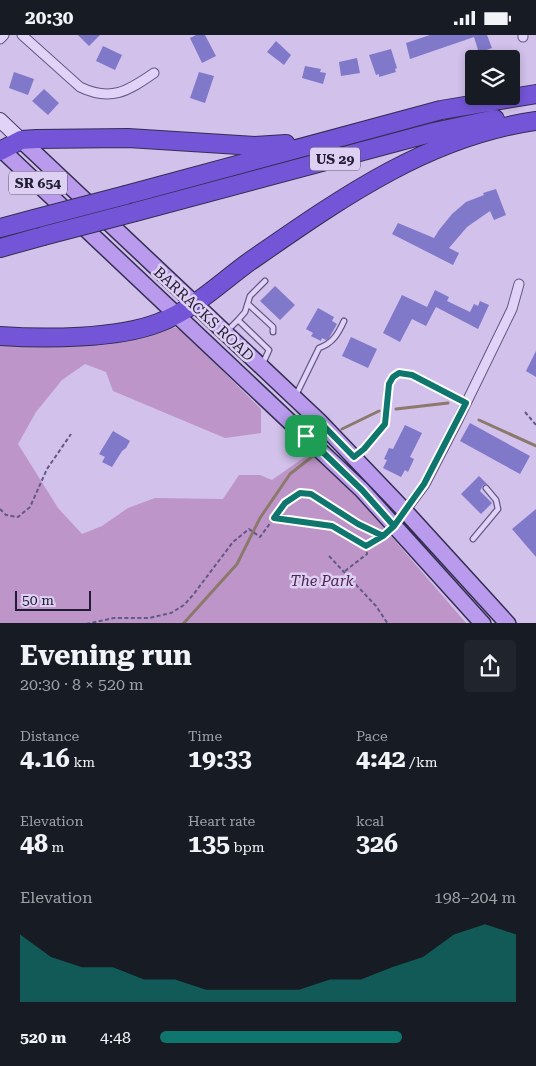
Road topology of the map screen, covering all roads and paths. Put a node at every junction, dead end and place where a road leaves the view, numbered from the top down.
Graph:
1 (4, 35) edge
2 (22, 35) edge
3 (0, 39) edge
4 (154, 73) dead end
5 (536, 94) edge
6 (536, 113) edge
7 (0, 120) edge
8 (536, 121) edge
9 (380, 127) junction
10 (21, 140) junction
11 (1, 149) edge
12 (0, 228) edge
13 (0, 248) edge
14 (265, 281) dead end
15 (519, 284) dead end
16 (248, 303) junction
17 (195, 304) junction
18 (177, 314) junction
19 (238, 321) junction
20 (344, 321) dead end
21 (257, 332) dead end
22 (273, 332) dead end
23 (225, 333) junction
24 (0, 336) edge
25 (256, 338) junction
26 (261, 367) junction
27 (294, 398) junction
28 (466, 403) junction
29 (525, 412) dead end
30 (319, 421) junction
31 (536, 425) edge
32 (71, 434) dead end
33 (306, 436) junction
34 (354, 457) junction
35 (486, 488) dead end
36 (0, 509) edge
37 (405, 511) junction
38 (274, 518) junction
39 (388, 531) junction
40 (473, 539) dead end
41 (366, 546) junction
42 (329, 556) dead end
43 (345, 571) junction
44 (86, 623) edge
45 (388, 623) edge
46 (483, 623) edge
47 (508, 623) edge

1 - 3 street
2 - 4 street
5 - 9 highway, US 29
6 - 13 highway, US 29, bridge
7 - 10 main road, BARRACKS ROAD / SR 654
8 - 17 highway
9 - 10 highway
9 - 12 highway, US 29, bridge
10 - 11 highway
10 - 17 main road, BARRACKS ROAD / SR 654
11 - 18 main road, BARRACKS ROAD / SR 654
14 - 16 lane
15 - 28 street
16 - 19 lane
16 - 22 lane
17 - 18 highway
17 - 23 main road, BARRACKS ROAD
18 - 24 highway
18 - 33 main road, BARRACKS ROAD
19 - 23 lane
19 - 25 lane
20 - 27 lane
21 - 25 lane
23 - 26 main road, BARRACKS ROAD
25 - 26 lane
26 - 27 main road, BARRACKS ROAD
27 - 30 main road, BARRACKS ROAD
28 - 34 lane
28 - 37 street
29 - 31 path
30 - 33 street
30 - 34 main road, BARRACKS ROAD
32 - 36 path
33 - 39 main road, BARRACKS ROAD
34 - 37 main road, BARRACKS ROAD
35 - 40 lane
37 - 39 street
37 - 47 main road, BARRACKS ROAD
38 - 39 path
38 - 41 path
38 - 44 path
39 - 41 path
39 - 46 main road, BARRACKS ROAD
41 - 43 path
42 - 43 path
43 - 45 path

